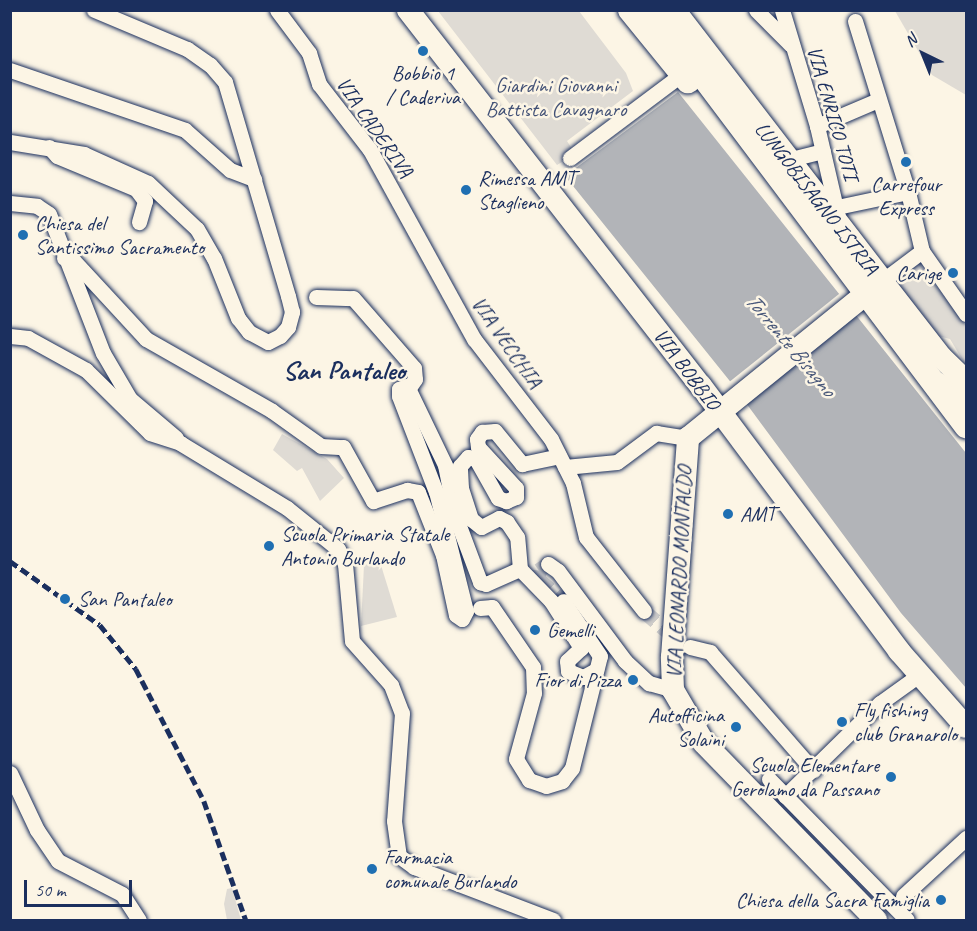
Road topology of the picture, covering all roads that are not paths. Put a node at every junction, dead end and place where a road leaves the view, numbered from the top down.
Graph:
1 (94, 10) edge
2 (408, 10) edge
3 (630, 10) edge
4 (652, 10) edge
5 (673, 10) edge
6 (756, 10) edge
7 (782, 10) edge
8 (283, 14) edge
9 (855, 21) dead end
10 (794, 48) junction
11 (683, 63) junction
12 (10, 70) edge
13 (878, 100) junction
14 (817, 126) junction
15 (10, 142) edge
16 (49, 147) junction
17 (823, 151) junction
18 (570, 158) dead end
19 (787, 160) junction
20 (254, 179) junction
21 (908, 192) junction
22 (10, 203) edge
23 (838, 217) junction
24 (139, 222) dead end
25 (420, 238) joint
26 (922, 251) junction
27 (64, 258) junction
28 (870, 291) junction
29 (316, 297) dead end
30 (966, 314) edge
31 (10, 336) edge
32 (966, 381) edge
33 (936, 382) junction
34 (409, 388) junction
35 (966, 403) edge
36 (719, 412) junction
37 (966, 426) edge
38 (688, 438) junction
39 (180, 443) junction
40 (562, 462) junction
41 (548, 564) dead end
42 (520, 569) junction
43 (563, 601) tunnel mouth
44 (480, 608) dead end
45 (644, 611) tunnel mouth
46 (690, 647) tunnel mouth
47 (596, 670) junction
48 (919, 675) junction
49 (673, 690) junction
50 (966, 727) edge
51 (813, 770) junction
52 (10, 773) edge
53 (769, 779) dead end
54 (785, 796) junction
55 (966, 838) edge
56 (903, 896) dead end
57 (140, 921) edge
58 (553, 921) edge
59 (876, 921) edge
60 (907, 921) edge

1 - 20 street
2 - 36 main road, VIA BOBBIO
3 - 11 main road
4 - 11 main road
5 - 19 main road, LUNGOBISAGNO ISTRIA
6 - 10 street
7 - 10 street, VIA ENRICO TOTI
8 - 25 street, VIA CADERIVA
9 - 13 street
10 - 14 street, VIA ENRICO TOTI
11 - 18 street
11 - 28 main road, LUNGOBISAGNO ISTRIA
12 - 20 street
13 - 14 street
13 - 21 street
14 - 17 street, VIA ENRICO TOTI
15 - 16 street
16 - 20 street
16 - 24 street
17 - 19 street
17 - 23 street, VIA ENRICO TOTI
19 - 23 main road, LUNGOBISAGNO ISTRIA
21 - 23 street
21 - 26 street
22 - 27 street
23 - 28 main road, LUNGOBISAGNO ISTRIA
25 - 40 street, VIA VECCHIA
26 - 28 street
26 - 30 street
27 - 34 street
27 - 39 street
28 - 32 main road, LUNGOBISAGNO ISTRIA
28 - 33 main road, LUNGOBISAGNO ISTRIA
28 - 36 main road, VIA LEONARDO MONTALDO
29 - 34 street
31 - 39 street
33 - 35 main road
33 - 37 main road, LUNGOBISAGNO ISTRIA
34 - 42 street
36 - 38 main road, VIA LEONARDO MONTALDO
36 - 48 main road, VIA BOBBIO
38 - 40 street
38 - 49 main road, VIA LEONARDO MONTALDO
39 - 58 street
40 - 42 street
40 - 45 street, VIA VECCHIA
41 - 49 street
42 - 47 street
43 - 47 street
44 - 47 street
46 - 51 street
48 - 50 main road, VIA BOBBIO
48 - 51 street
49 - 59 main road, VIA LEONARDO MONTALDO
51 - 54 street
52 - 57 street
53 - 54 street
54 - 60 street
55 - 56 street

